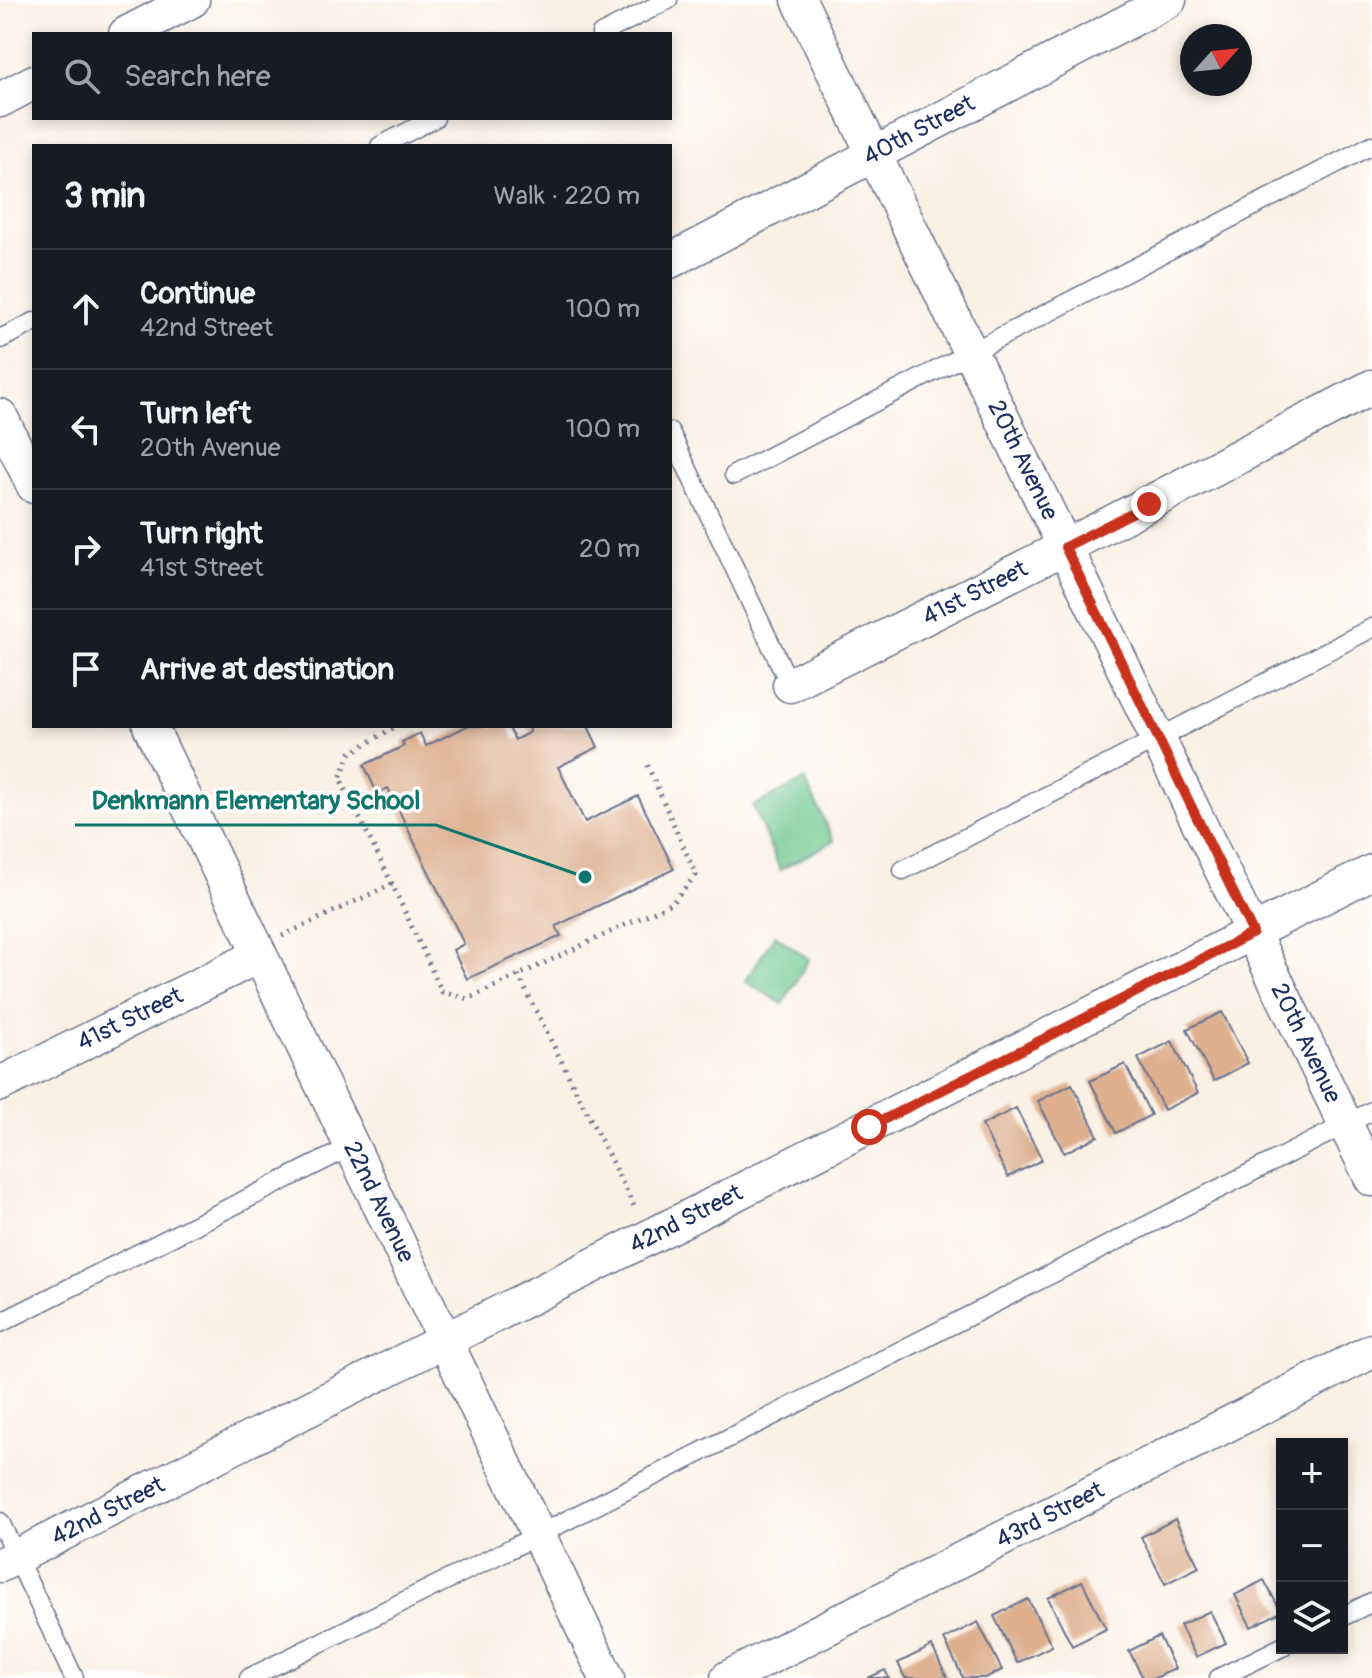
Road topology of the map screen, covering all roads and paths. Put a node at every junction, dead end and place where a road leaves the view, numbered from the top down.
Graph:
1 (192, 0) edge
2 (668, 0) edge
3 (799, 0) edge
4 (1169, 0) edge
5 (130, 32) edge
6 (605, 32) edge
7 (32, 83) edge
8 (0, 100) edge
9 (431, 120) edge
10 (384, 144) edge
11 (1372, 145) edge
12 (873, 154) junction
13 (672, 260) edge
14 (32, 323) edge
15 (0, 339) edge
16 (971, 353) junction
17 (1372, 387) edge
18 (0, 416) edge
19 (672, 436) edge
20 (734, 475) dead end
21 (32, 482) edge
22 (1065, 547) junction
23 (1372, 628) edge
24 (790, 685) joint
25 (151, 728) edge
26 (393, 728) edge
27 (1159, 738) junction
28 (645, 760) dead end
29 (903, 870) dead end
30 (1372, 872) edge
31 (392, 884) junction
32 (1253, 933) junction
33 (261, 958) junction
34 (518, 975) junction
35 (0, 1084) edge
36 (1359, 1118) edge
37 (352, 1146) junction
38 (1372, 1179) edge
39 (649, 1237) junction
40 (0, 1323) edge
41 (445, 1340) junction
42 (1372, 1351) edge
43 (0, 1522) edge
44 (538, 1535) junction
45 (9, 1561) edge
46 (1372, 1602) edge
47 (1348, 1614) edge
48 (1276, 1650) edge
49 (74, 1678) edge
50 (249, 1678) edge
51 (607, 1678) edge
52 (728, 1678) edge
53 (1219, 1678) edge

1 - 5 street
2 - 6 lane
3 - 12 street, 20th Avenue
4 - 12 street, 40th Street
7 - 8 street
9 - 10 lane
11 - 16 lane
12 - 13 street, 40th Street
12 - 16 street, 20th Avenue
14 - 15 lane
16 - 20 lane
16 - 22 street, 20th Avenue
17 - 22 street, 41st Street
18 - 21 street
19 - 24 lane
22 - 24 street, 41st Street
22 - 27 street, 20th Avenue
23 - 27 lane
25 - 33 street, 22nd Avenue
26 - 31 path
27 - 29 lane
27 - 32 street, 20th Avenue
28 - 34 path
30 - 32 street, 42nd Street
31 - 33 path
31 - 34 path
32 - 36 street, 20th Avenue
32 - 39 street, 42nd Street
33 - 35 street, 41st Street
33 - 37 street, 22nd Avenue
34 - 39 path
36 - 38 street, 20th Avenue
36 - 44 lane
37 - 40 lane
37 - 41 street, 22nd Avenue
39 - 41 street, 42nd Street
41 - 44 street, 22nd Avenue
41 - 45 street, 42nd Street
42 - 52 street, 43rd Street
43 - 45 lane
44 - 50 lane
44 - 51 street, 22nd Avenue
45 - 49 lane
46 - 47 lane
48 - 53 lane

